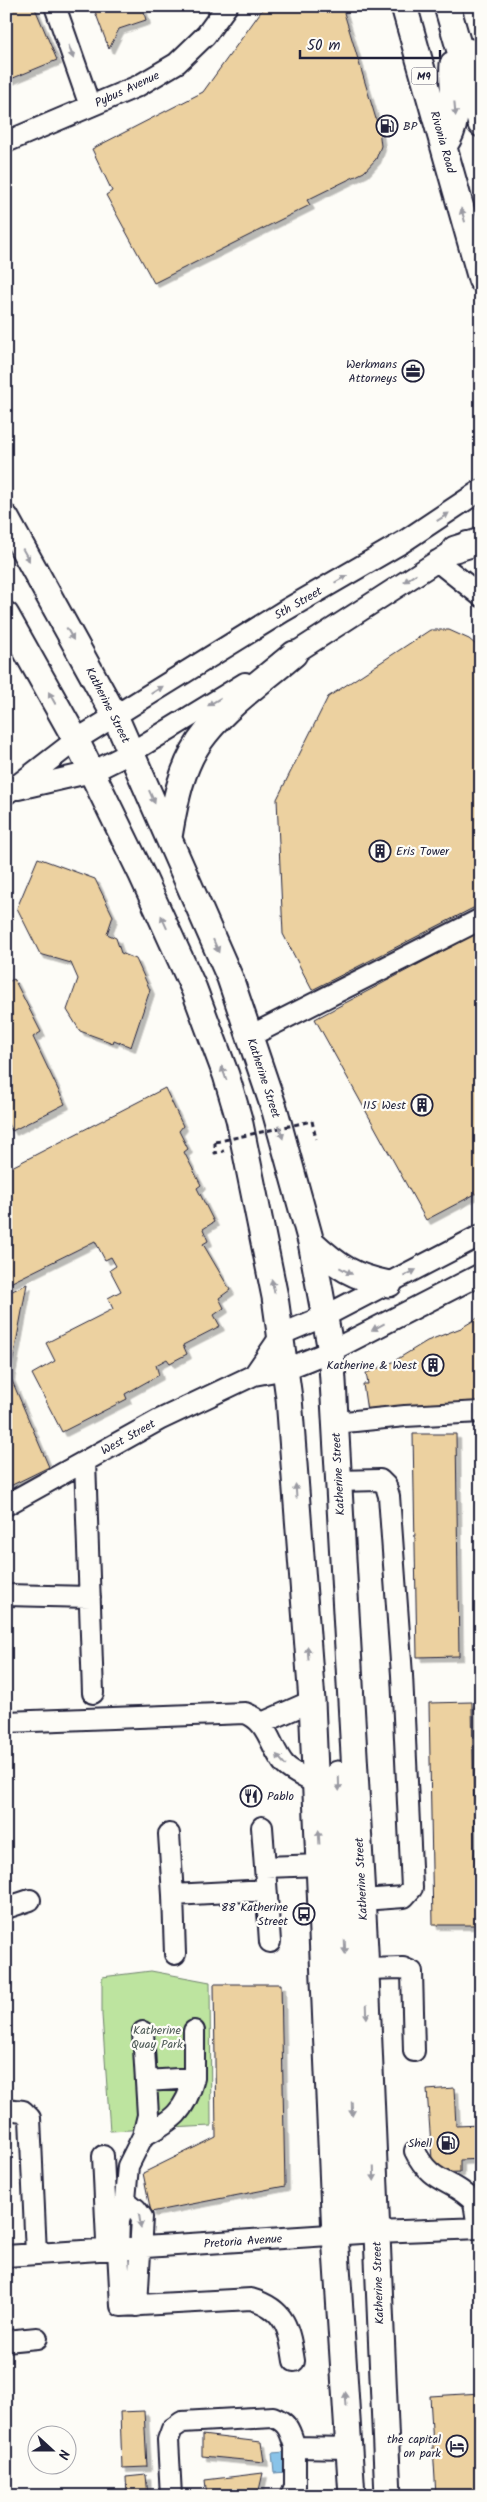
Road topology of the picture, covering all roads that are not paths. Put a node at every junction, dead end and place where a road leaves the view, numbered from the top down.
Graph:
1 (55, 6) edge
2 (227, 6) edge
3 (404, 6) edge
4 (448, 6) edge
5 (465, 47) edge
6 (476, 88) edge
7 (90, 106) junction
8 (481, 124) edge
9 (6, 142) edge
10 (444, 146) junction
11 (481, 278) edge
12 (481, 490) edge
13 (6, 518) edge
14 (481, 533) edge
15 (481, 541) edge
16 (446, 555) junction
17 (481, 596) edge
18 (6, 615) edge
19 (294, 654) junction
20 (115, 716) junction
21 (76, 740) junction
22 (132, 752) junction
23 (92, 772) junction
24 (10, 792) edge
25 (169, 836) junction
26 (481, 919) edge
27 (250, 1036) junction
28 (481, 1236) edge
29 (311, 1242) junction
30 (481, 1274) edge
31 (389, 1284) junction
32 (325, 1316) junction
33 (282, 1334) junction
34 (331, 1352) junction
35 (286, 1369) junction
36 (254, 1376) junction
37 (481, 1412) edge
38 (335, 1423) junction
39 (85, 1461) junction
40 (338, 1481) junction
41 (6, 1506) edge
42 (6, 1595) edge
43 (90, 1597) junction
44 (93, 1693) dead end
45 (312, 1702) junction
46 (6, 1722) edge
47 (262, 1723) junction
48 (316, 1784) junction
49 (262, 1827) dead end
50 (169, 1834) dead end
51 (321, 1865) junction
52 (265, 1867) junction
53 (266, 1890) junction
54 (173, 1895) junction
55 (30, 1900) dead end
56 (362, 1900) junction
57 (6, 1908) edge
58 (270, 1942) dead end
59 (175, 1954) dead end
60 (366, 1969) junction
61 (194, 2030) dead end
62 (143, 2032) dead end
63 (414, 2051) dead end
64 (194, 2078) junction
65 (146, 2081) junction
66 (6, 2109) edge
67 (143, 2136) junction
68 (415, 2151) dead end
69 (103, 2156) dead end
70 (125, 2200) junction
71 (480, 2228) edge
72 (376, 2232) junction
73 (335, 2235) junction
74 (139, 2248) junction
75 (112, 2250) junction
76 (36, 2254) junction
77 (6, 2256) edge
78 (130, 2307) junction
79 (37, 2338) dead end
80 (6, 2341) edge
81 (294, 2361) dead end
82 (295, 2447) junction
83 (349, 2448) junction
84 (171, 2496) edge
85 (291, 2496) edge
86 (352, 2496) edge
87 (373, 2496) edge
88 (388, 2496) edge

1 -> 7 street
2 - 7 street, Pybus Avenue
3 - 10 main road, Rivonia Road / M9
4 - 5 main road
5 - 6 main road
5 -> 10 main road
6 - 8 main road
7 - 9 street, Pybus Avenue
11 -> 10 main road, Rivonia Road / M9
20 -> 12 street, 5th Street
13 -> 20 main road, Katherine Street
14 - 16 street
15 - 16 main road
16 - 17 street
16 -> 19 street
21 -> 18 main road
19 -> 22 street
19 - 25 main road
20 - 21 street, 5th Street
20 - 22 main road, Katherine Street
21 - 23 main road
21 - 24 street, 5th Street
22 - 23 street
22 -> 25 main road, Katherine Street
23 - 24 street
33 -> 23 main road
25 -> 27 main road, Katherine Street
26 - 27 street
27 -> 29 main road, Katherine Street
31 -> 28 street
29 -> 31 main road
29 - 32 main road, Katherine Street
30 -> 34 street, West Street
31 - 32 street
32 - 33 street
32 - 34 main road, Katherine Street
33 - 35 main road
33 - 36 street
34 - 35 street, West Street
34 - 38 main road, Katherine Street
34 -> 73 main road
35 - 36 street, West Street
45 -> 35 main road
36 - 39 street, West Street
37 - 38 street
38 - 40 main road, Katherine Street
39 - 41 street, West Street
39 - 43 street
40 - 56 main road, Katherine Street
40 - 56 street
42 - 43 street
43 - 44 street
45 - 47 street
45 - 48 main road
46 - 47 street
48 -> 47 street
51 -> 48 main road
49 - 52 street
50 - 54 street
51 - 52 street
51 - 73 main road
52 - 53 street
53 - 54 street
53 - 58 street
54 - 59 street
55 - 57 street
56 - 60 main road, Katherine Street
60 - 63 street
60 -> 72 main road, Katherine Street
61 - 64 street
62 - 65 street
64 - 65 street
64 - 67 street
65 - 67 street
66 - 76 street
67 - 70 street
68 - 71 street
69 - 75 street
70 -> 74 street
70 - 75 street
71 - 72 street, Pretoria Avenue
72 - 73 street, Pretoria Avenue
72 - 87 main road
72 - 88 main road, Katherine Street
73 - 74 street, Pretoria Avenue
83 -> 73 main road
74 - 75 street, Pretoria Avenue
74 - 78 street
75 - 76 street, Pretoria Avenue
75 - 78 street
76 - 77 street, Pretoria Avenue
78 - 81 street
79 - 80 street
82 - 83 street
82 - 84 street
82 - 85 street
83 - 86 main road

